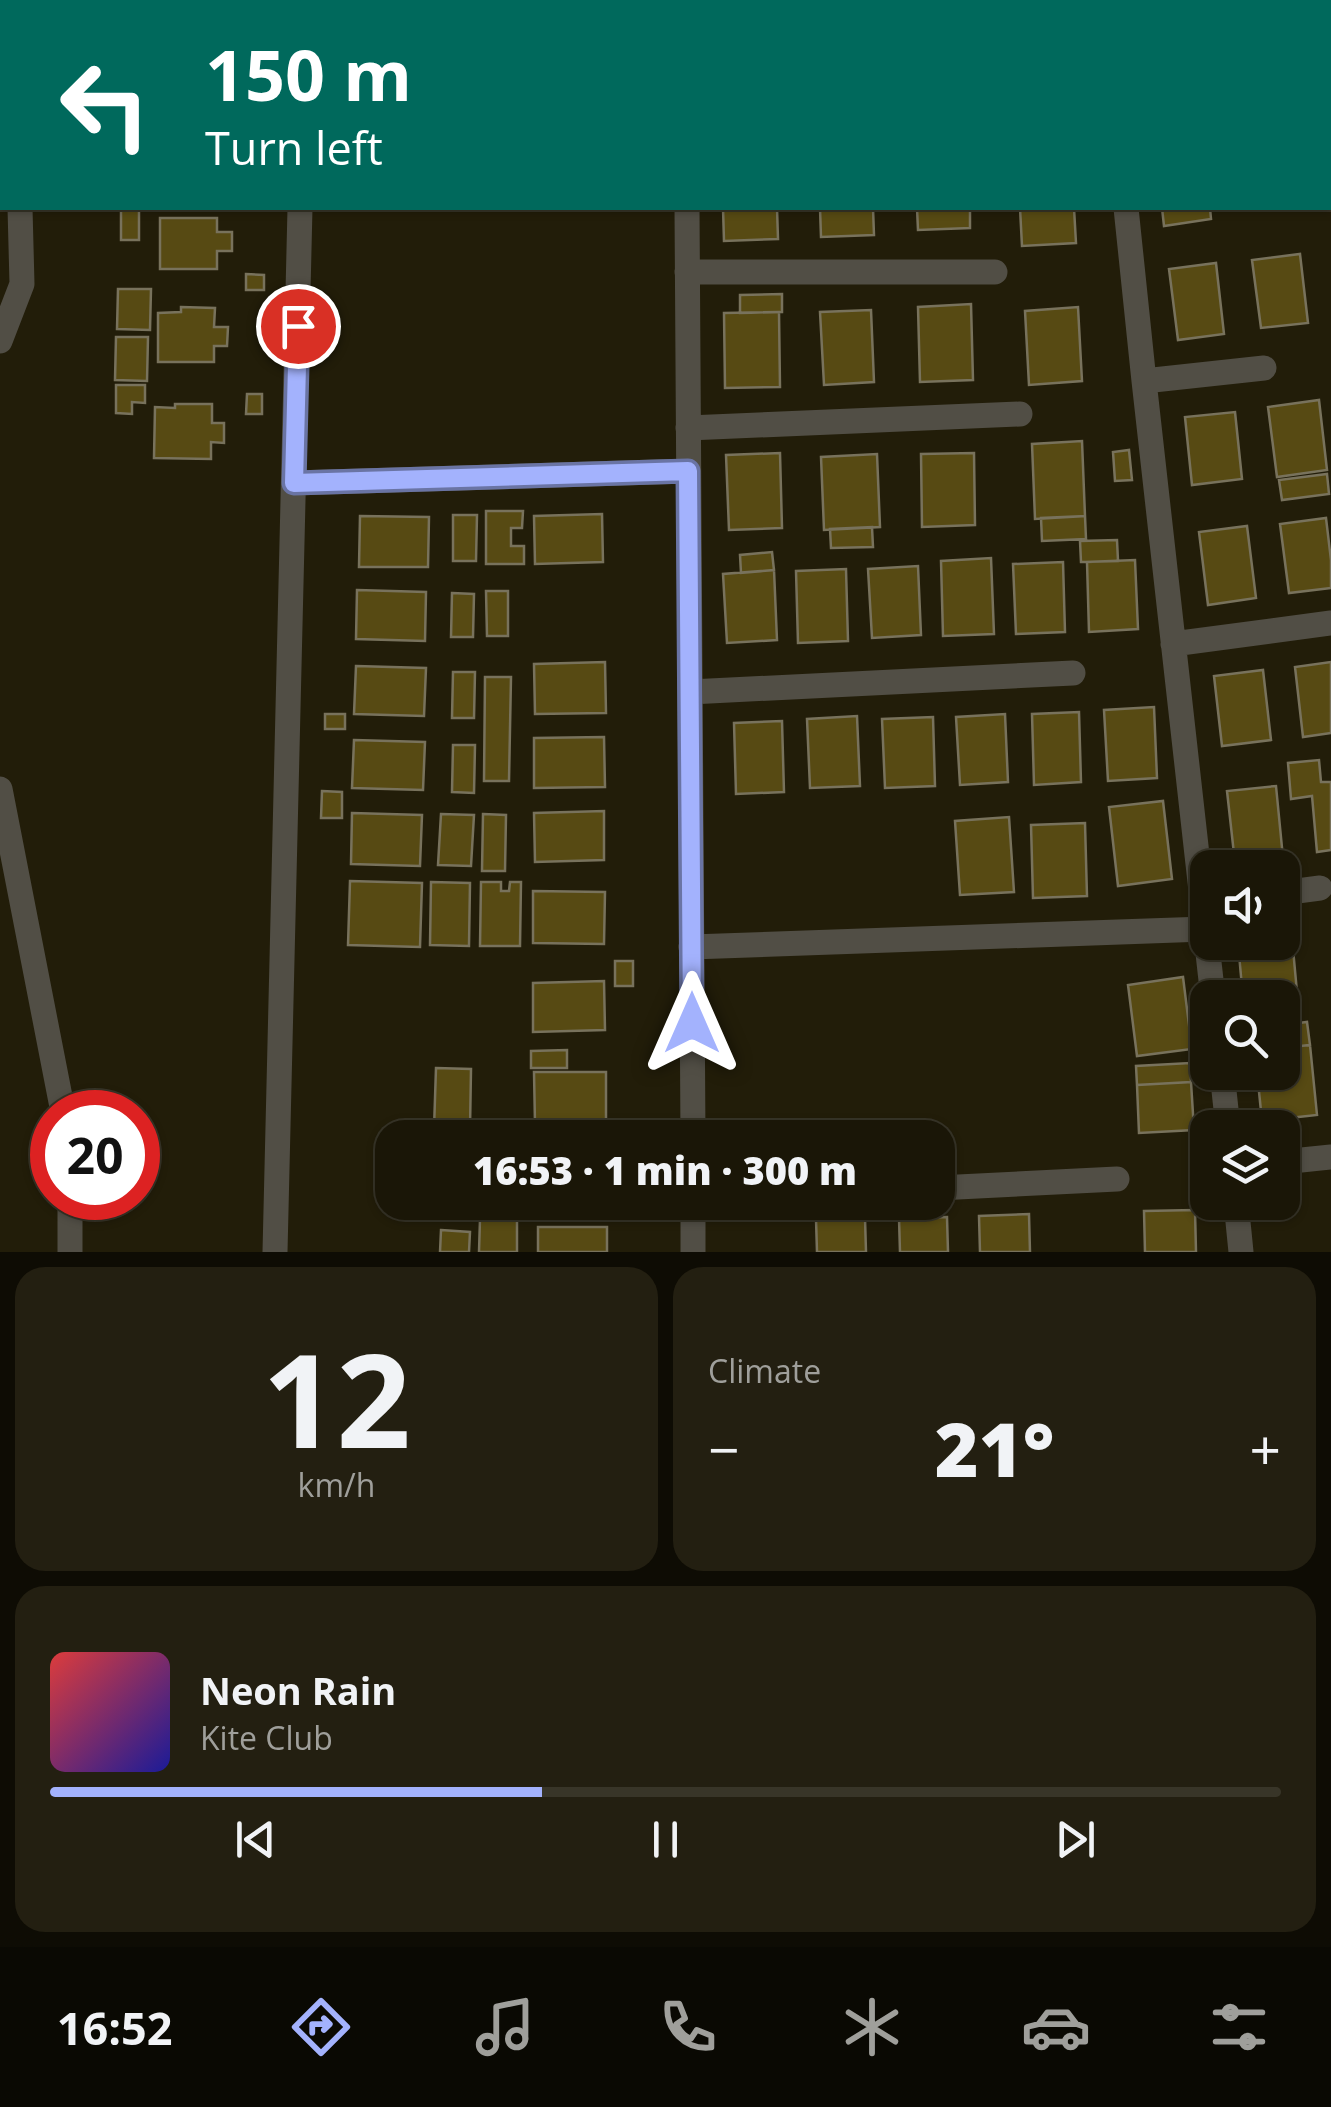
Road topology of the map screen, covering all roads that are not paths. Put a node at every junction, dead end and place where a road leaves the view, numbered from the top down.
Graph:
1 (20, 210) edge
2 (300, 210) edge
3 (687, 210) edge
4 (1126, 210) edge
5 (687, 272) junction
6 (994, 272) dead end
7 (0, 341) edge
8 (1264, 368) dead end
9 (1144, 381) junction
10 (1020, 414) dead end
11 (688, 428) junction
12 (688, 471) junction
13 (294, 483) junction
14 (1331, 623) edge
15 (1173, 644) junction
16 (1072, 672) dead end
17 (690, 692) junction
18 (0, 789) edge
19 (1199, 850) edge
20 (1320, 888) dead end
21 (1300, 890) edge
22 (1190, 930) edge
23 (691, 947) junction
24 (60, 1090) edge
25 (692, 1120) edge
26 (1331, 1158) edge
27 (1300, 1161) edge
28 (1117, 1178) dead end
29 (955, 1187) edge
30 (70, 1220) edge
31 (693, 1220) edge
32 (1238, 1220) edge
33 (70, 1252) edge
34 (275, 1252) edge
35 (693, 1252) edge
36 (1242, 1252) edge

1 - 7 street
2 - 13 street
3 - 5 street
4 - 9 street
5 - 6 street
5 - 11 street
8 - 9 street
9 - 15 street
10 - 11 street
11 - 12 street
12 - 13 street
12 - 17 street
13 - 34 street
14 - 15 street
15 - 19 street
16 - 17 street
17 - 23 street
18 - 24 street
20 - 21 street
22 - 23 street
23 - 25 street
26 - 27 street
28 - 29 street
30 - 33 street
31 - 35 street
32 - 36 street

